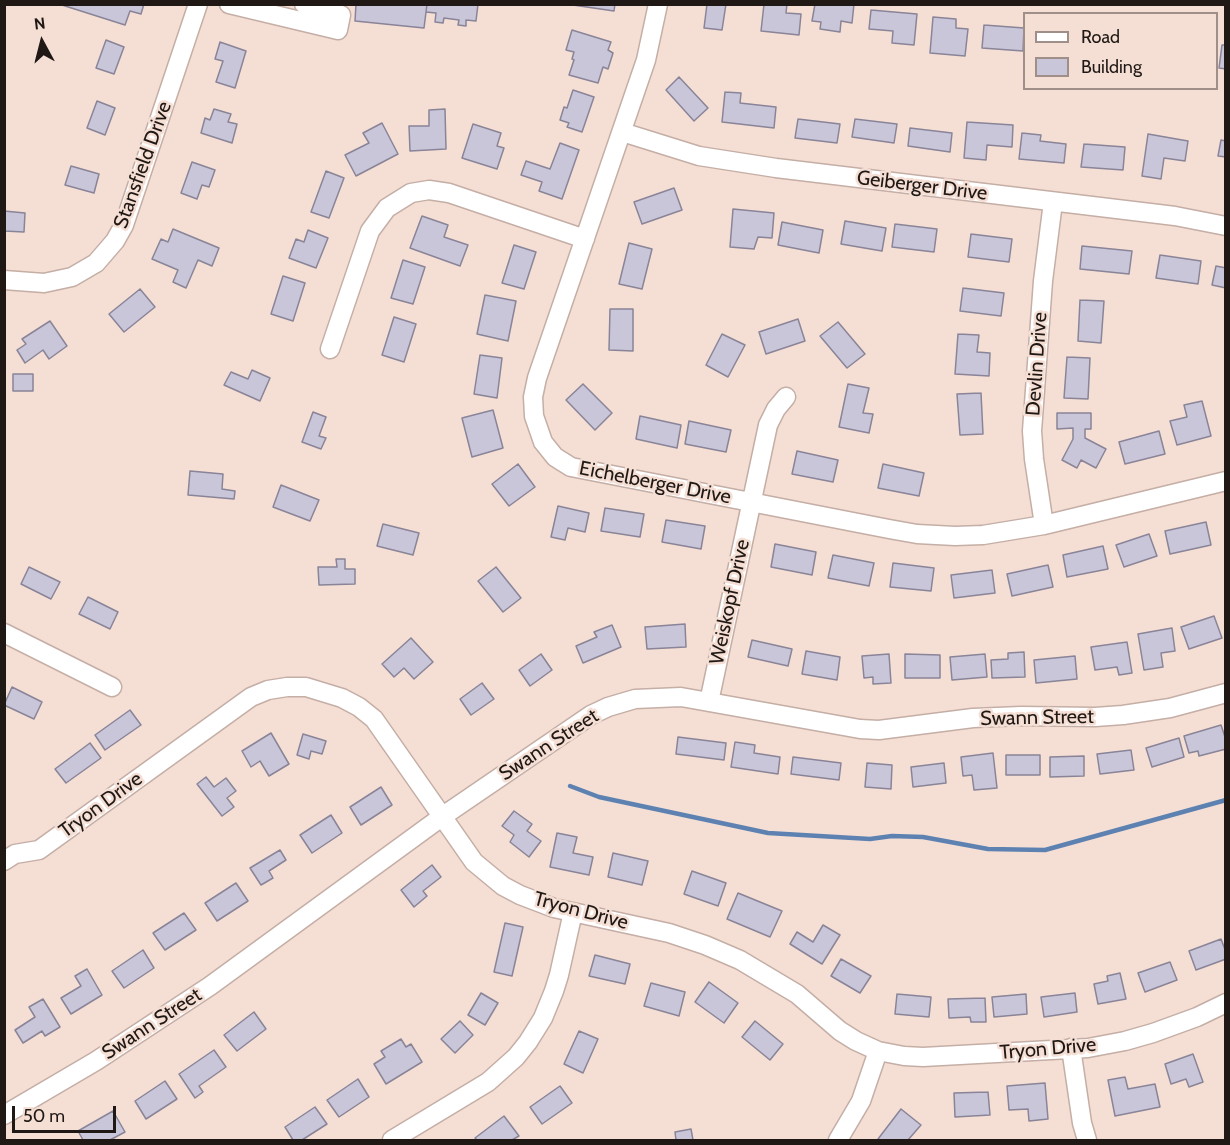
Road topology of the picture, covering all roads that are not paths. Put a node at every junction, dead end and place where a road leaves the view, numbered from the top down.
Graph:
1 (198, 4) edge
2 (229, 4) edge
3 (304, 4) edge
4 (658, 4) edge
5 (622, 132) junction
6 (1053, 202) junction
7 (1226, 226) edge
8 (585, 239) junction
9 (4, 280) edge
10 (330, 349) dead end
11 (786, 397) dead end
12 (1226, 481) edge
13 (752, 502) junction
14 (1044, 525) junction
15 (4, 633) edge
16 (112, 687) dead end
17 (1226, 693) edge
18 (709, 702) junction
19 (443, 816) junction
20 (4, 861) edge
21 (573, 912) junction
22 (1226, 1003) edge
23 (1071, 1048) junction
24 (878, 1051) junction
25 (4, 1115) edge
26 (392, 1140) edge
27 (838, 1140) edge
28 (1088, 1140) edge

1 - 9 street, Stansfield Drive
2 - 3 street
4 - 5 street, Eichelberger Drive
5 - 6 street, Geiberger Drive
5 - 8 street, Eichelberger Drive
6 - 7 street, Geiberger Drive
6 - 14 street, Devlin Drive
8 - 10 street
8 - 13 street, Eichelberger Drive
11 - 13 street, Weiskopf Drive
12 - 14 street, Eichelberger Drive
13 - 14 street, Eichelberger Drive
13 - 18 street, Weiskopf Drive
15 - 16 street
17 - 18 street, Swann Street
18 - 19 street, Swann Street
19 - 20 street, Tryon Drive
19 - 21 street, Tryon Drive
19 - 25 street, Swann Street
21 - 24 street, Tryon Drive
21 - 26 street
22 - 23 street, Tryon Drive
23 - 24 street, Tryon Drive
23 - 28 street
24 - 27 street

